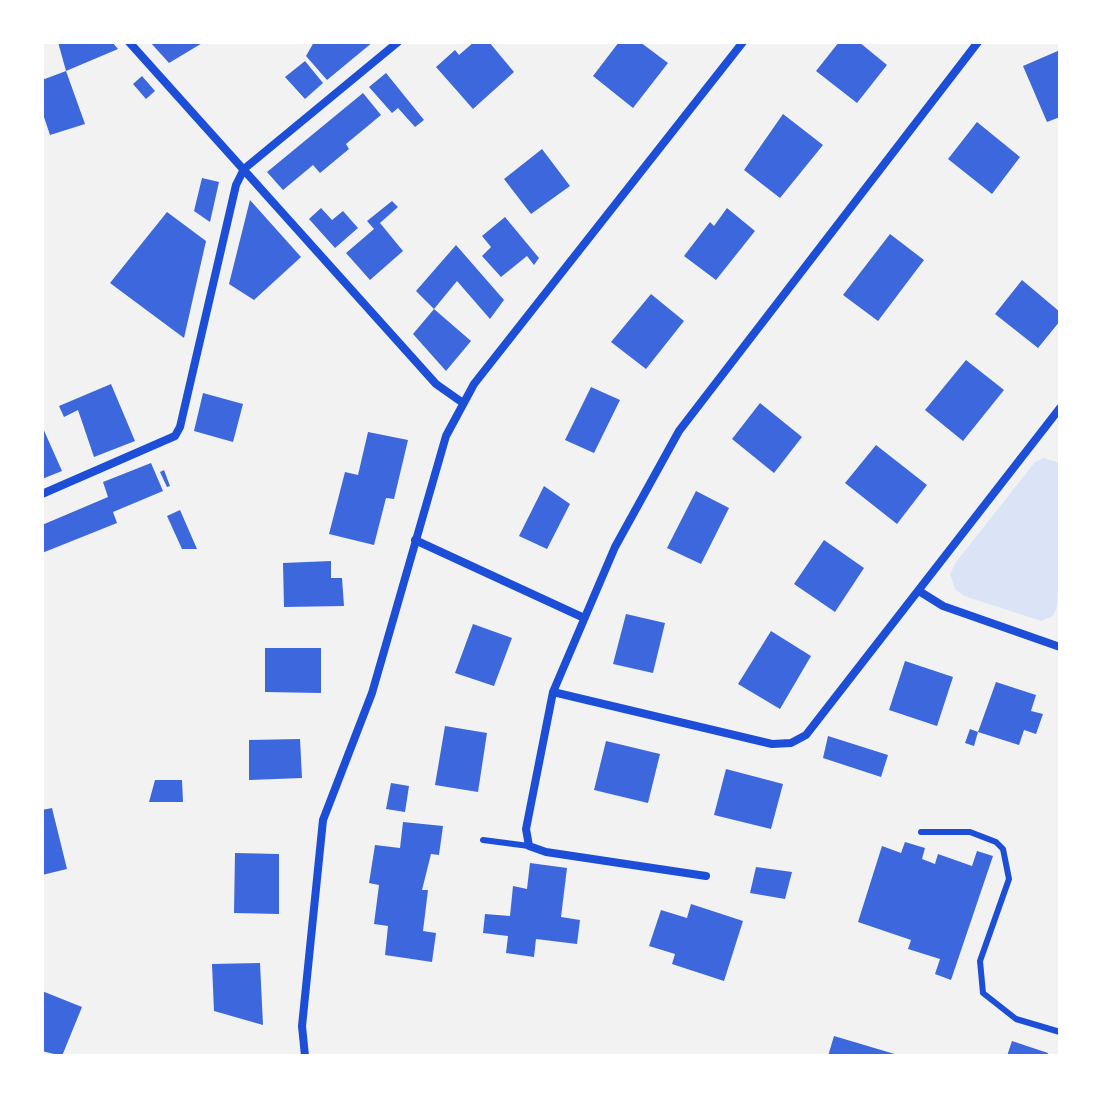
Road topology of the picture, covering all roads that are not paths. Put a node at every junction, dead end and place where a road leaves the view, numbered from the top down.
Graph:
1 (129, 42) edge
2 (398, 42) edge
3 (743, 42) edge
4 (978, 42) edge
5 (244, 169) junction
6 (463, 403) junction
7 (1059, 412) edge
8 (42, 494) edge
9 (415, 540) junction
10 (919, 591) junction
11 (582, 617) junction
12 (1060, 647) edge
13 (553, 692) junction
14 (921, 832) dead end
15 (483, 840) dead end
16 (529, 846) junction
17 (706, 876) dead end
18 (1060, 1032) edge
19 (305, 1056) edge

1 - 5 street
2 - 5 street
3 - 6 street
4 - 11 street
5 - 6 street
5 - 8 street
6 - 9 street
7 - 10 street
9 - 11 street
9 - 19 street
10 - 12 street
10 - 13 street
11 - 13 street
13 - 16 street
14 - 18 lane
15 - 16 lane
16 - 17 street

